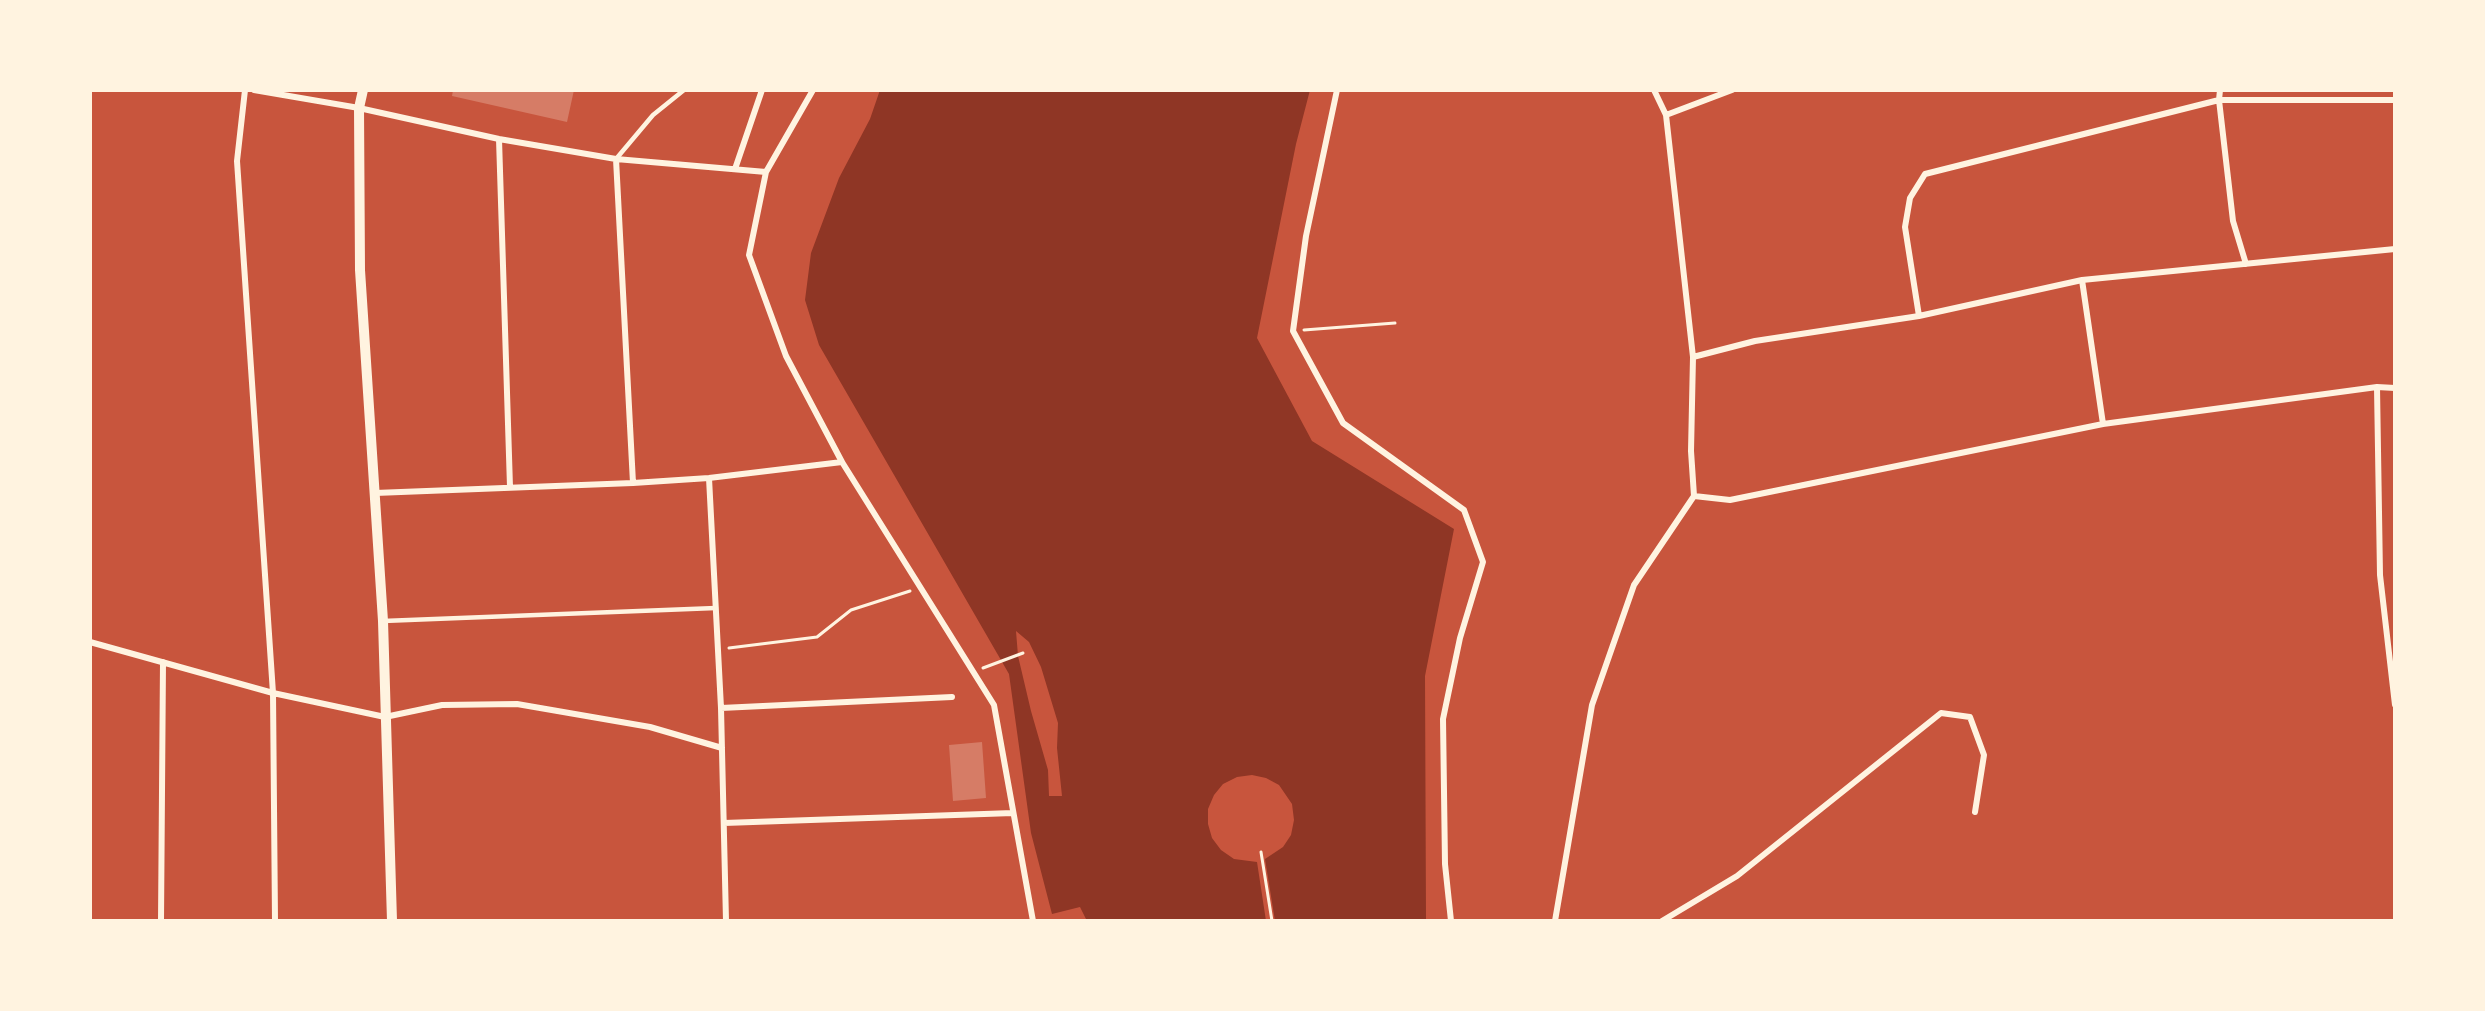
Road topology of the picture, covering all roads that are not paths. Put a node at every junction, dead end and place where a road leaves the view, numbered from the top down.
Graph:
1 (245, 90) edge
2 (254, 90) edge
3 (363, 90) edge
4 (684, 90) edge
5 (762, 90) edge
6 (813, 90) edge
7 (1337, 90) edge
8 (1654, 90) edge
9 (1732, 90) edge
10 (2220, 90) edge
11 (2219, 100) junction
12 (2395, 100) edge
13 (359, 108) junction
14 (1666, 116) junction
15 (499, 139) junction
16 (616, 159) junction
17 (735, 169) junction
18 (766, 172) junction
19 (2395, 249) edge
20 (2246, 264) junction
21 (2082, 280) junction
22 (1918, 316) junction
23 (1693, 357) junction
24 (2378, 387) junction
25 (2395, 388) edge
26 (2103, 424) junction
27 (842, 462) junction
28 (709, 478) junction
29 (633, 483) junction
30 (510, 487) junction
31 (375, 493) junction
32 (1694, 496) junction
33 (716, 609) junction
34 (383, 621) junction
35 (90, 642) edge
36 (163, 662) junction
37 (273, 693) junction
38 (952, 697) dead end
39 (2395, 705) edge
40 (721, 708) junction
41 (385, 717) junction
42 (722, 748) junction
43 (1975, 812) dead end
44 (1013, 813) junction
45 (724, 822) junction
46 (161, 921) edge
47 (275, 921) edge
48 (392, 921) edge
49 (726, 921) edge
50 (1033, 921) edge
51 (1451, 921) edge
52 (1555, 921) edge
53 (1662, 921) edge

1 - 37 street
2 - 13 street
3 - 13 street
4 - 16 lane
5 - 17 street
6 - 18 street
7 - 51 street
8 - 14 street
9 - 14 street
10 - 11 street
11 - 12 street
11 - 20 street
11 - 22 street
13 - 15 street
13 - 31 street
14 - 23 street
15 - 16 street
15 - 30 street
16 - 17 street
16 - 29 street
17 - 18 street
18 - 27 street
19 - 20 street
20 - 21 street
21 - 22 street
21 - 26 street
22 - 23 street
23 - 32 street
24 - 25 street
24 - 26 street
24 - 39 street
26 - 32 street
27 - 28 street
27 - 44 street
28 - 29 street
28 - 33 street
29 - 30 street
30 - 31 street
31 - 34 street
32 - 52 street
33 - 34 lane
33 - 40 street
34 - 41 street
35 - 36 street
36 - 37 street
36 - 46 street
37 - 41 street
37 - 47 street
38 - 40 street
40 - 42 street
41 - 42 street
41 - 48 street
42 - 45 street
43 - 53 street
44 - 45 street
44 - 50 street
45 - 49 street

